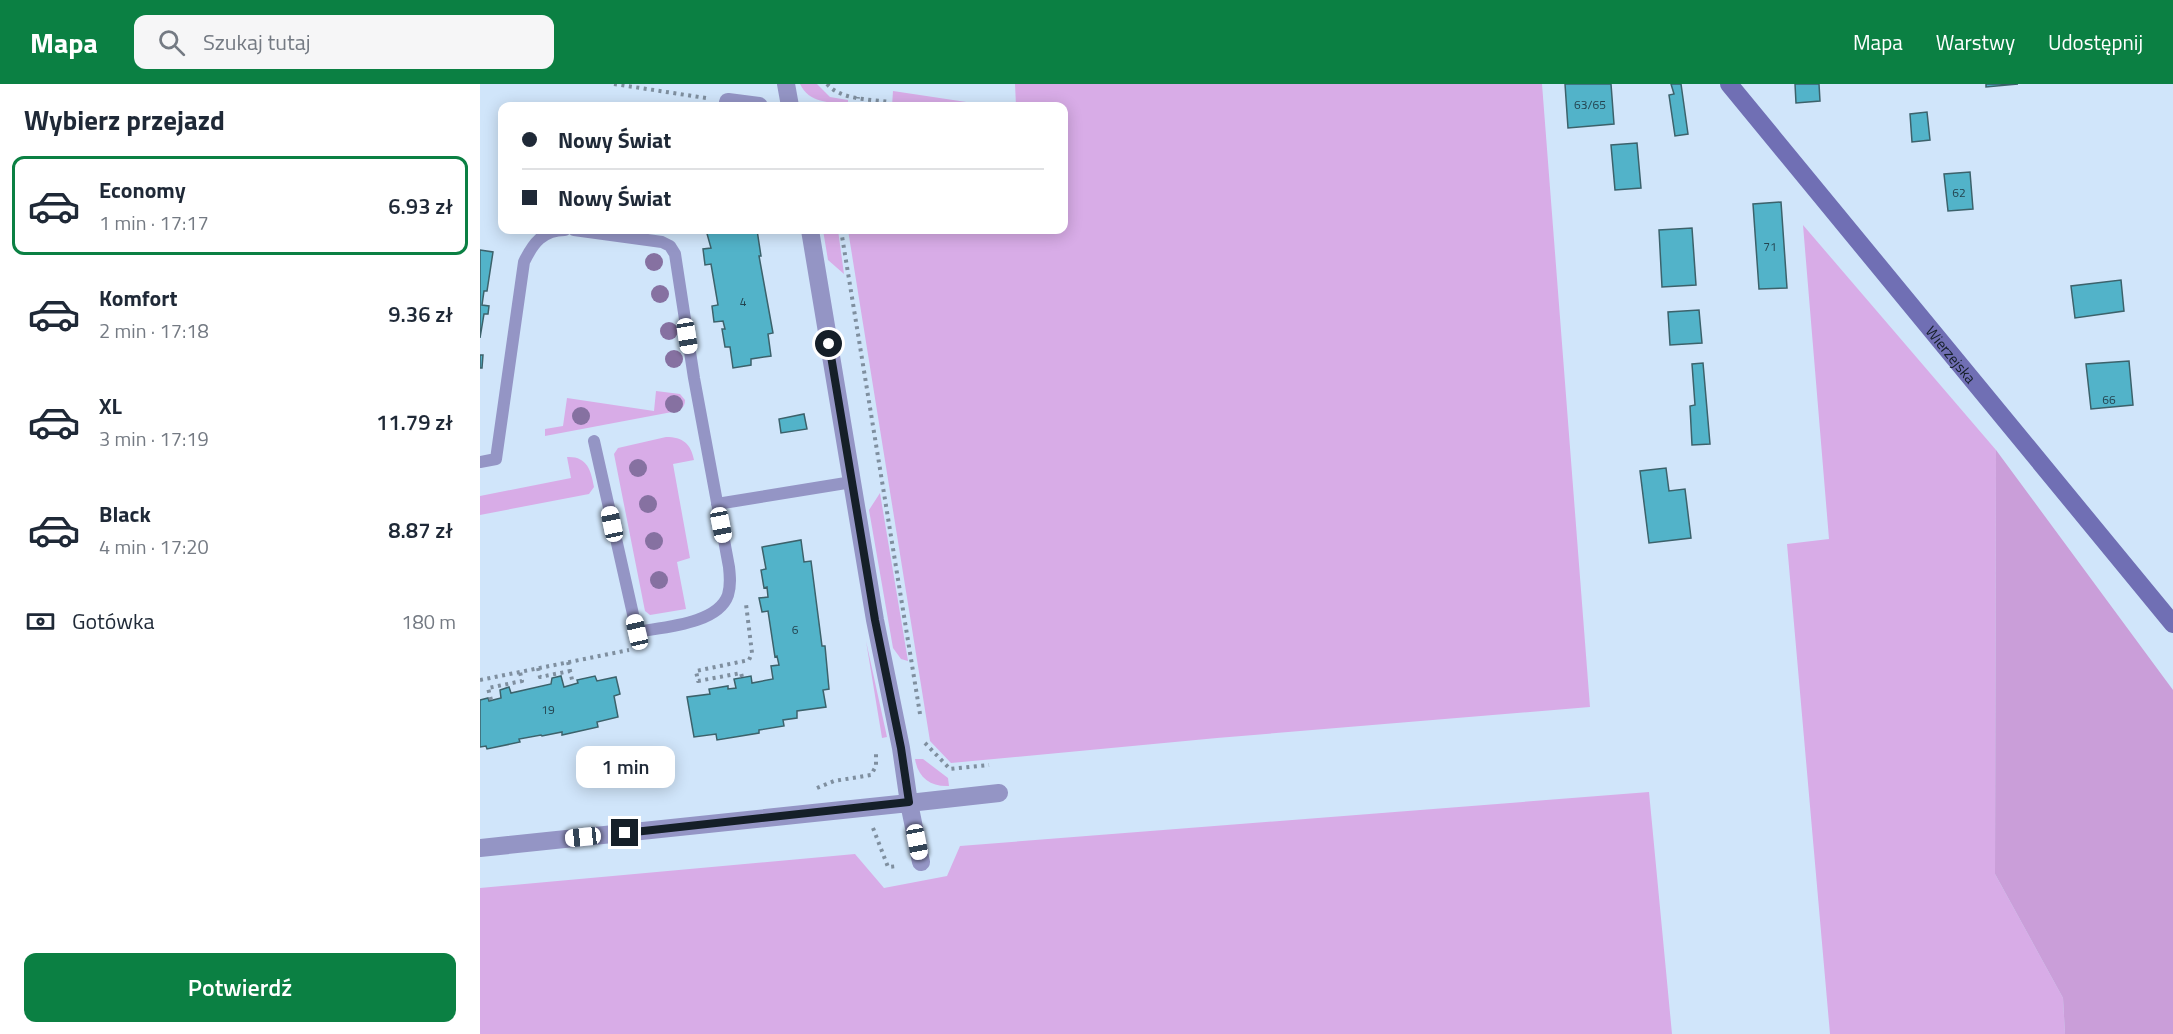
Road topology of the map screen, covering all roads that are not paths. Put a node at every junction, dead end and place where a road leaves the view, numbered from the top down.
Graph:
1 (786, 84) edge
2 (1729, 84) edge
3 (789, 102) edge
4 (545, 234) edge
5 (603, 234) edge
6 (811, 234) edge
7 (594, 441) dead end
8 (480, 462) edge
9 (852, 482) junction
10 (717, 504) junction
11 (2173, 624) edge
12 (999, 793) dead end
13 (909, 802) junction
14 (480, 848) edge
15 (921, 862) dead end

1 - 3 street
2 - 11 street, Wierzejska
4 - 8 lane
5 - 10 lane
6 - 9 street
7 - 10 lane
9 - 10 lane
9 - 13 street
12 - 13 street
13 - 14 street
13 - 15 street

